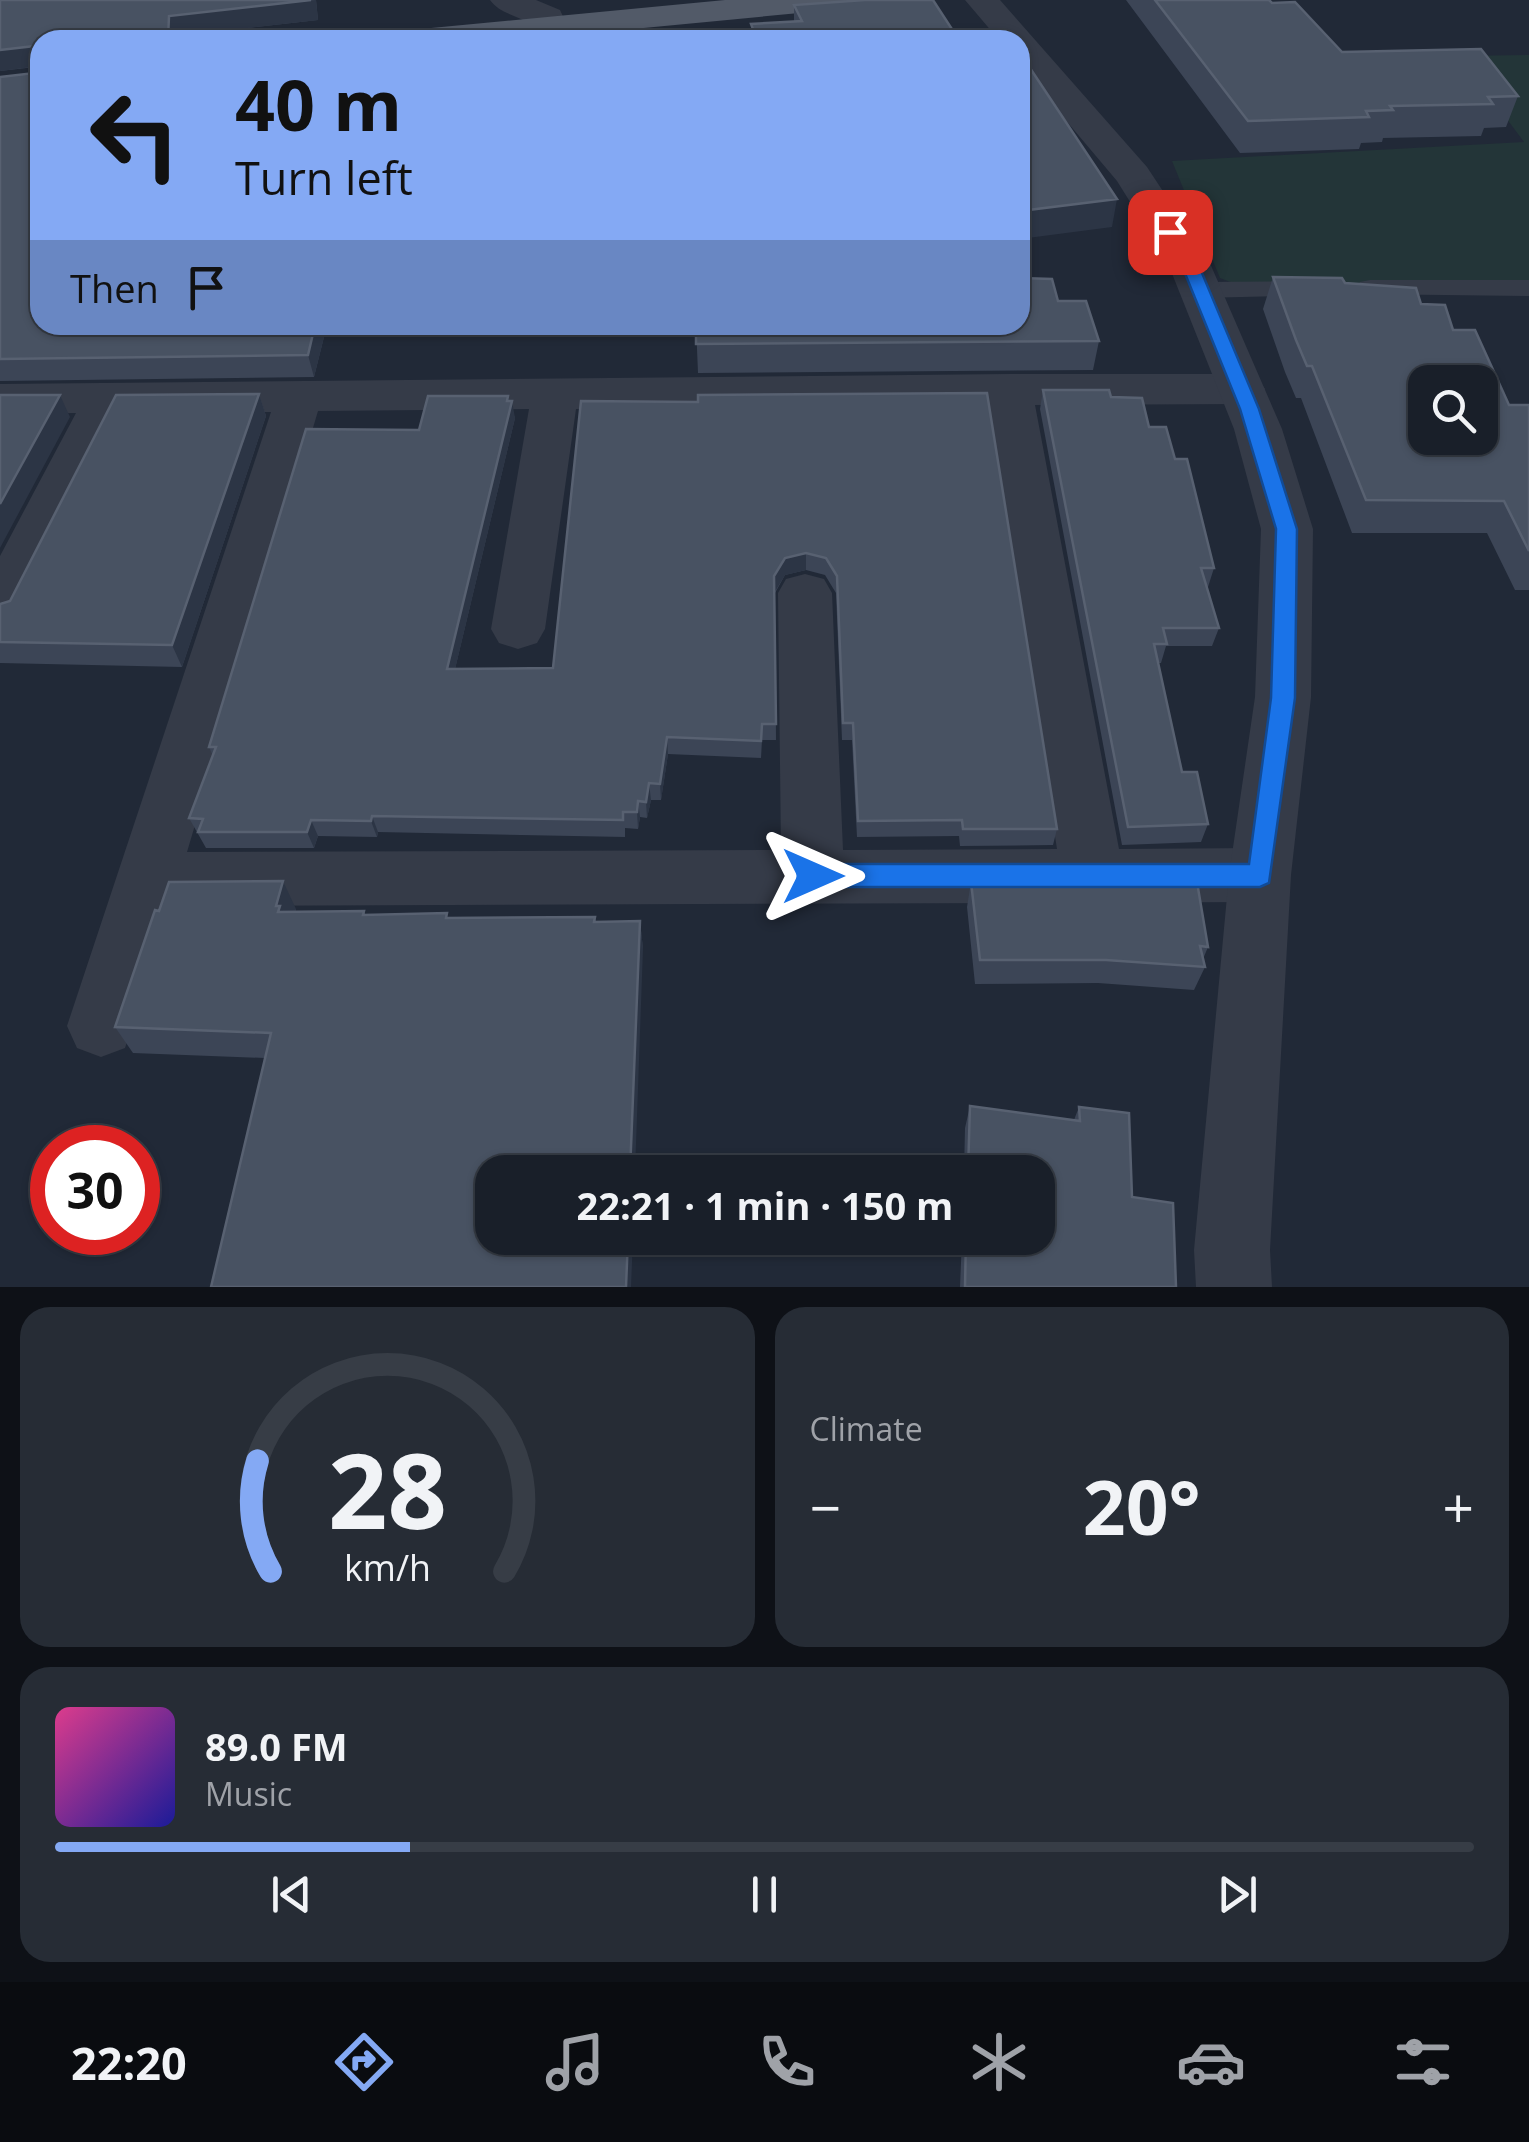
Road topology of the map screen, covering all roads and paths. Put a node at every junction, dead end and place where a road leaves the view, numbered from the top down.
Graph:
1 (506, 0) edge
2 (831, 0) edge
3 (982, 0) edge
4 (550, 25) junction
5 (503, 30) edge
6 (1008, 30) edge
7 (1030, 56) edge
8 (1529, 288) edge
9 (1200, 290) junction
10 (1010, 390) junction
11 (1242, 390) junction
12 (556, 395) junction
13 (0, 398) edge
14 (107, 398) junction
15 (300, 398) junction
16 (805, 593) dead end
17 (0, 607) edge
18 (518, 629) dead end
19 (1092, 874) junction
20 (813, 876) junction
21 (1260, 876) junction
22 (148, 879) junction
23 (101, 1026) dead end
24 (1234, 1287) edge

1 - 4 street
2 - 4 main road
3 - 6 street
4 - 5 main road
7 - 9 street
8 - 9 lane
9 - 11 street
10 - 11 street
10 - 12 street
10 - 19 street
11 - 21 street
12 - 15 street
12 - 18 street
13 - 14 street
14 - 15 street
14 - 17 street
15 - 22 street
16 - 20 street
19 - 20 street
19 - 21 street
20 - 22 street
21 - 24 street
22 - 23 street

